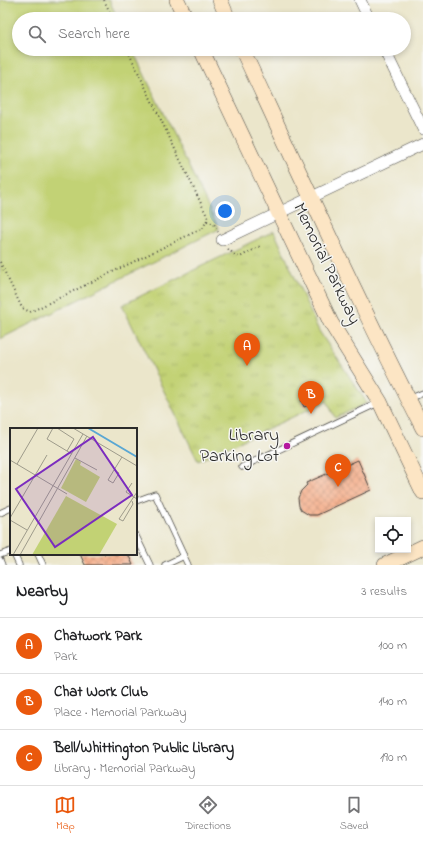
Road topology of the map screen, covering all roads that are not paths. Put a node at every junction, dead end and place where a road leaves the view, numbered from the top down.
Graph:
1 (177, 0) edge
2 (220, 0) edge
3 (360, 0) edge
4 (183, 12) edge
5 (225, 12) edge
6 (366, 12) edge
7 (204, 56) edge
8 (245, 56) edge
9 (387, 56) edge
10 (423, 129) edge
11 (423, 144) edge
12 (311, 198) junction
13 (279, 213) junction
14 (222, 240) dead end
15 (423, 393) edge
16 (408, 400) junction
17 (380, 402) junction
18 (423, 428) edge
19 (242, 467) dead end
20 (423, 492) edge
21 (137, 501) edge
22 (10, 508) edge
23 (0, 513) edge
24 (137, 538) edge
25 (423, 547) edge
26 (10, 551) edge
27 (0, 555) edge
28 (14, 555) edge
29 (38, 555) edge
30 (184, 556) junction
31 (0, 560) edge
32 (2, 565) edge
33 (19, 565) edge
34 (43, 565) edge
35 (150, 565) edge
36 (165, 565) edge
37 (188, 565) edge
38 (385, 565) edge

1 - 4 street
2 - 5 street
3 - 6 street
7 - 13 street, Memorial Parkway
8 - 12 street, Memorial Parkway
9 - 10 street
11 - 12 street
12 - 13 street
12 - 16 street, Memorial Parkway
13 - 14 street
13 - 17 street, Memorial Parkway
15 - 16 lane
16 - 18 street, Memorial Parkway
17 - 19 lane
17 - 20 street, Memorial Parkway
21 - 30 lane
22 - 23 lane
24 - 35 lane
25 - 38 street
26 - 27 lane
28 - 33 lane
29 - 34 lane
30 - 36 lane
30 - 37 lane
31 - 32 lane

